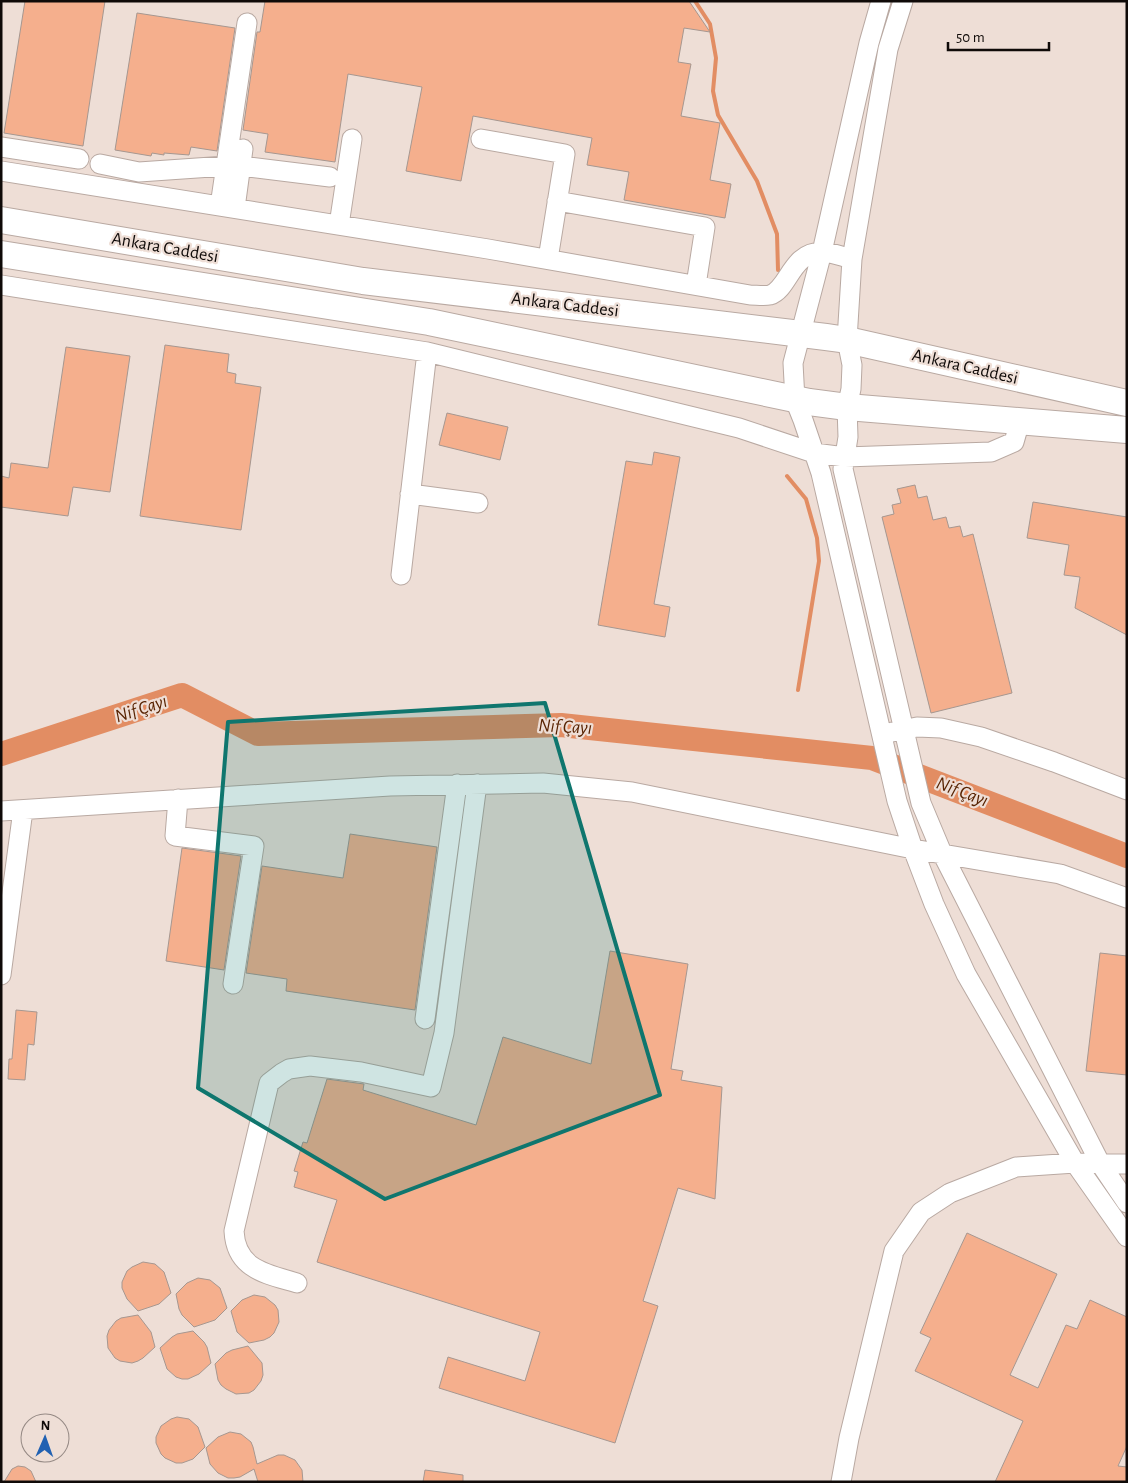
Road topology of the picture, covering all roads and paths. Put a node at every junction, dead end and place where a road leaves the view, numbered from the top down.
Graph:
1 (881, 1) edge
2 (903, 1) edge
3 (247, 23) dead end
4 (352, 139) dead end
5 (481, 139) dead end
6 (1, 147) edge
7 (80, 159) dead end
8 (237, 160) junction
9 (100, 164) dead end
10 (1, 171) edge
11 (330, 177) dead end
12 (557, 201) junction
13 (227, 207) junction
14 (1, 220) edge
15 (339, 225) junction
16 (822, 252) junction
17 (1, 254) edge
18 (852, 259) junction
19 (548, 260) junction
20 (1, 285) edge
21 (696, 285) junction
22 (800, 333) junction
23 (847, 340) junction
24 (427, 352) junction
25 (795, 400) junction
26 (1127, 403) edge
27 (847, 408) junction
28 (1020, 421) junction
29 (1127, 430) edge
30 (814, 453) junction
31 (844, 457) junction
32 (410, 494) junction
33 (478, 503) dead end
34 (401, 575) dead end
35 (903, 730) junction
36 (883, 742) junction
37 (457, 784) junction
38 (477, 784) junction
39 (1127, 790) edge
40 (178, 800) junction
41 (23, 810) junction
42 (1, 811) edge
43 (913, 849) junction
44 (942, 853) junction
45 (1127, 898) edge
46 (1, 975) edge
47 (233, 984) dead end
48 (425, 1019) dead end
49 (1075, 1163) junction
50 (1100, 1164) junction
51 (1127, 1164) edge
52 (1127, 1203) edge
53 (1127, 1237) edge
54 (297, 1283) dead end
55 (841, 1482) edge

1 - 16 street
2 - 18 street
3 - 8 street
4 - 15 street
5 - 12 street
6 - 7 street
8 - 9 street
8 - 11 street
8 - 13 street
10 - 13 street
12 - 19 street
12 - 21 street
13 - 15 street
14 - 22 highway, Ankara Caddesi
15 - 19 street
16 - 18 street
16 - 21 street
16 - 22 street
17 - 25 highway, Ankara Caddesi
18 - 23 street
19 - 21 street
20 - 24 street
22 - 23 highway, Ankara Caddesi
22 - 25 street
23 - 26 highway, Ankara Caddesi
23 - 27 street
24 - 30 street
24 - 32 street
25 - 27 highway, Ankara Caddesi
25 - 30 street
27 - 28 highway, Ankara Caddesi
27 - 31 street
28 - 29 highway, Ankara Caddesi
28 - 31 street
30 - 31 street
30 - 36 street
31 - 35 street
32 - 33 street
32 - 34 street
35 - 36 street
35 - 39 street
35 - 44 street
36 - 43 street
37 - 38 street
37 - 40 street
37 - 48 street
38 - 43 street
38 - 54 street
40 - 41 street
40 - 47 street
41 - 42 street
41 - 46 street
43 - 44 street
43 - 49 street
44 - 45 street
44 - 50 street
49 - 50 street
49 - 53 street
49 - 55 street
50 - 51 street
50 - 52 street

